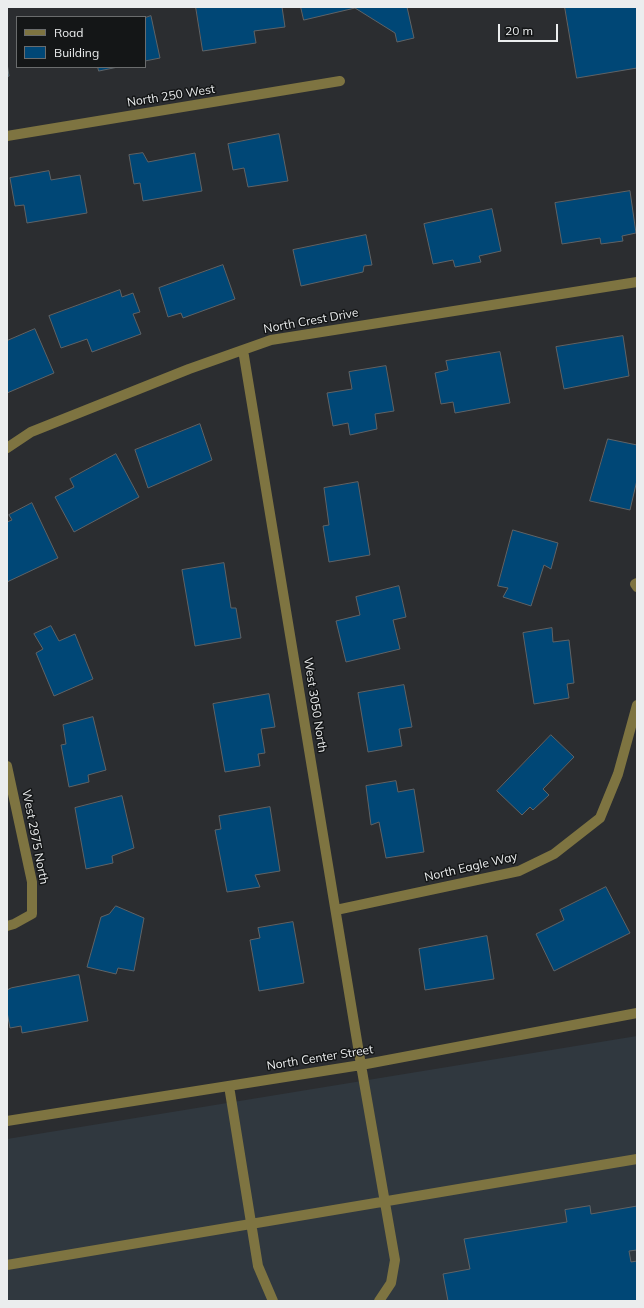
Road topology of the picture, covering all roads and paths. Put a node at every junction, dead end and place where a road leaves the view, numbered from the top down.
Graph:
1 (340, 81) dead end
2 (7, 136) edge
3 (637, 282) edge
4 (243, 350) junction
5 (7, 448) edge
6 (637, 583) edge
7 (637, 588) edge
8 (637, 705) edge
9 (7, 766) edge
10 (336, 910) junction
11 (7, 926) edge
12 (637, 1013) edge
13 (361, 1065) junction
14 (229, 1086) junction
15 (7, 1121) edge
16 (637, 1159) edge
17 (385, 1201) junction
18 (251, 1224) junction
19 (7, 1265) edge
20 (273, 1301) edge
21 (379, 1301) edge

1 - 2 street, North 250 West
3 - 4 street, North Crest Drive
4 - 5 street, North Crest Drive
4 - 10 street, West 3050 North
6 - 7 street
8 - 10 street, North Eagle Way
9 - 11 street, West 2975 North
10 - 13 street, West 3050 North
12 - 13 street, North Center Street
13 - 14 street, North Center Street
13 - 17 street, West 3050 North
14 - 15 street, North Center Street
14 - 18 street
16 - 17 street
17 - 18 street
17 - 21 street, West 3050 North
18 - 19 street
18 - 20 street

